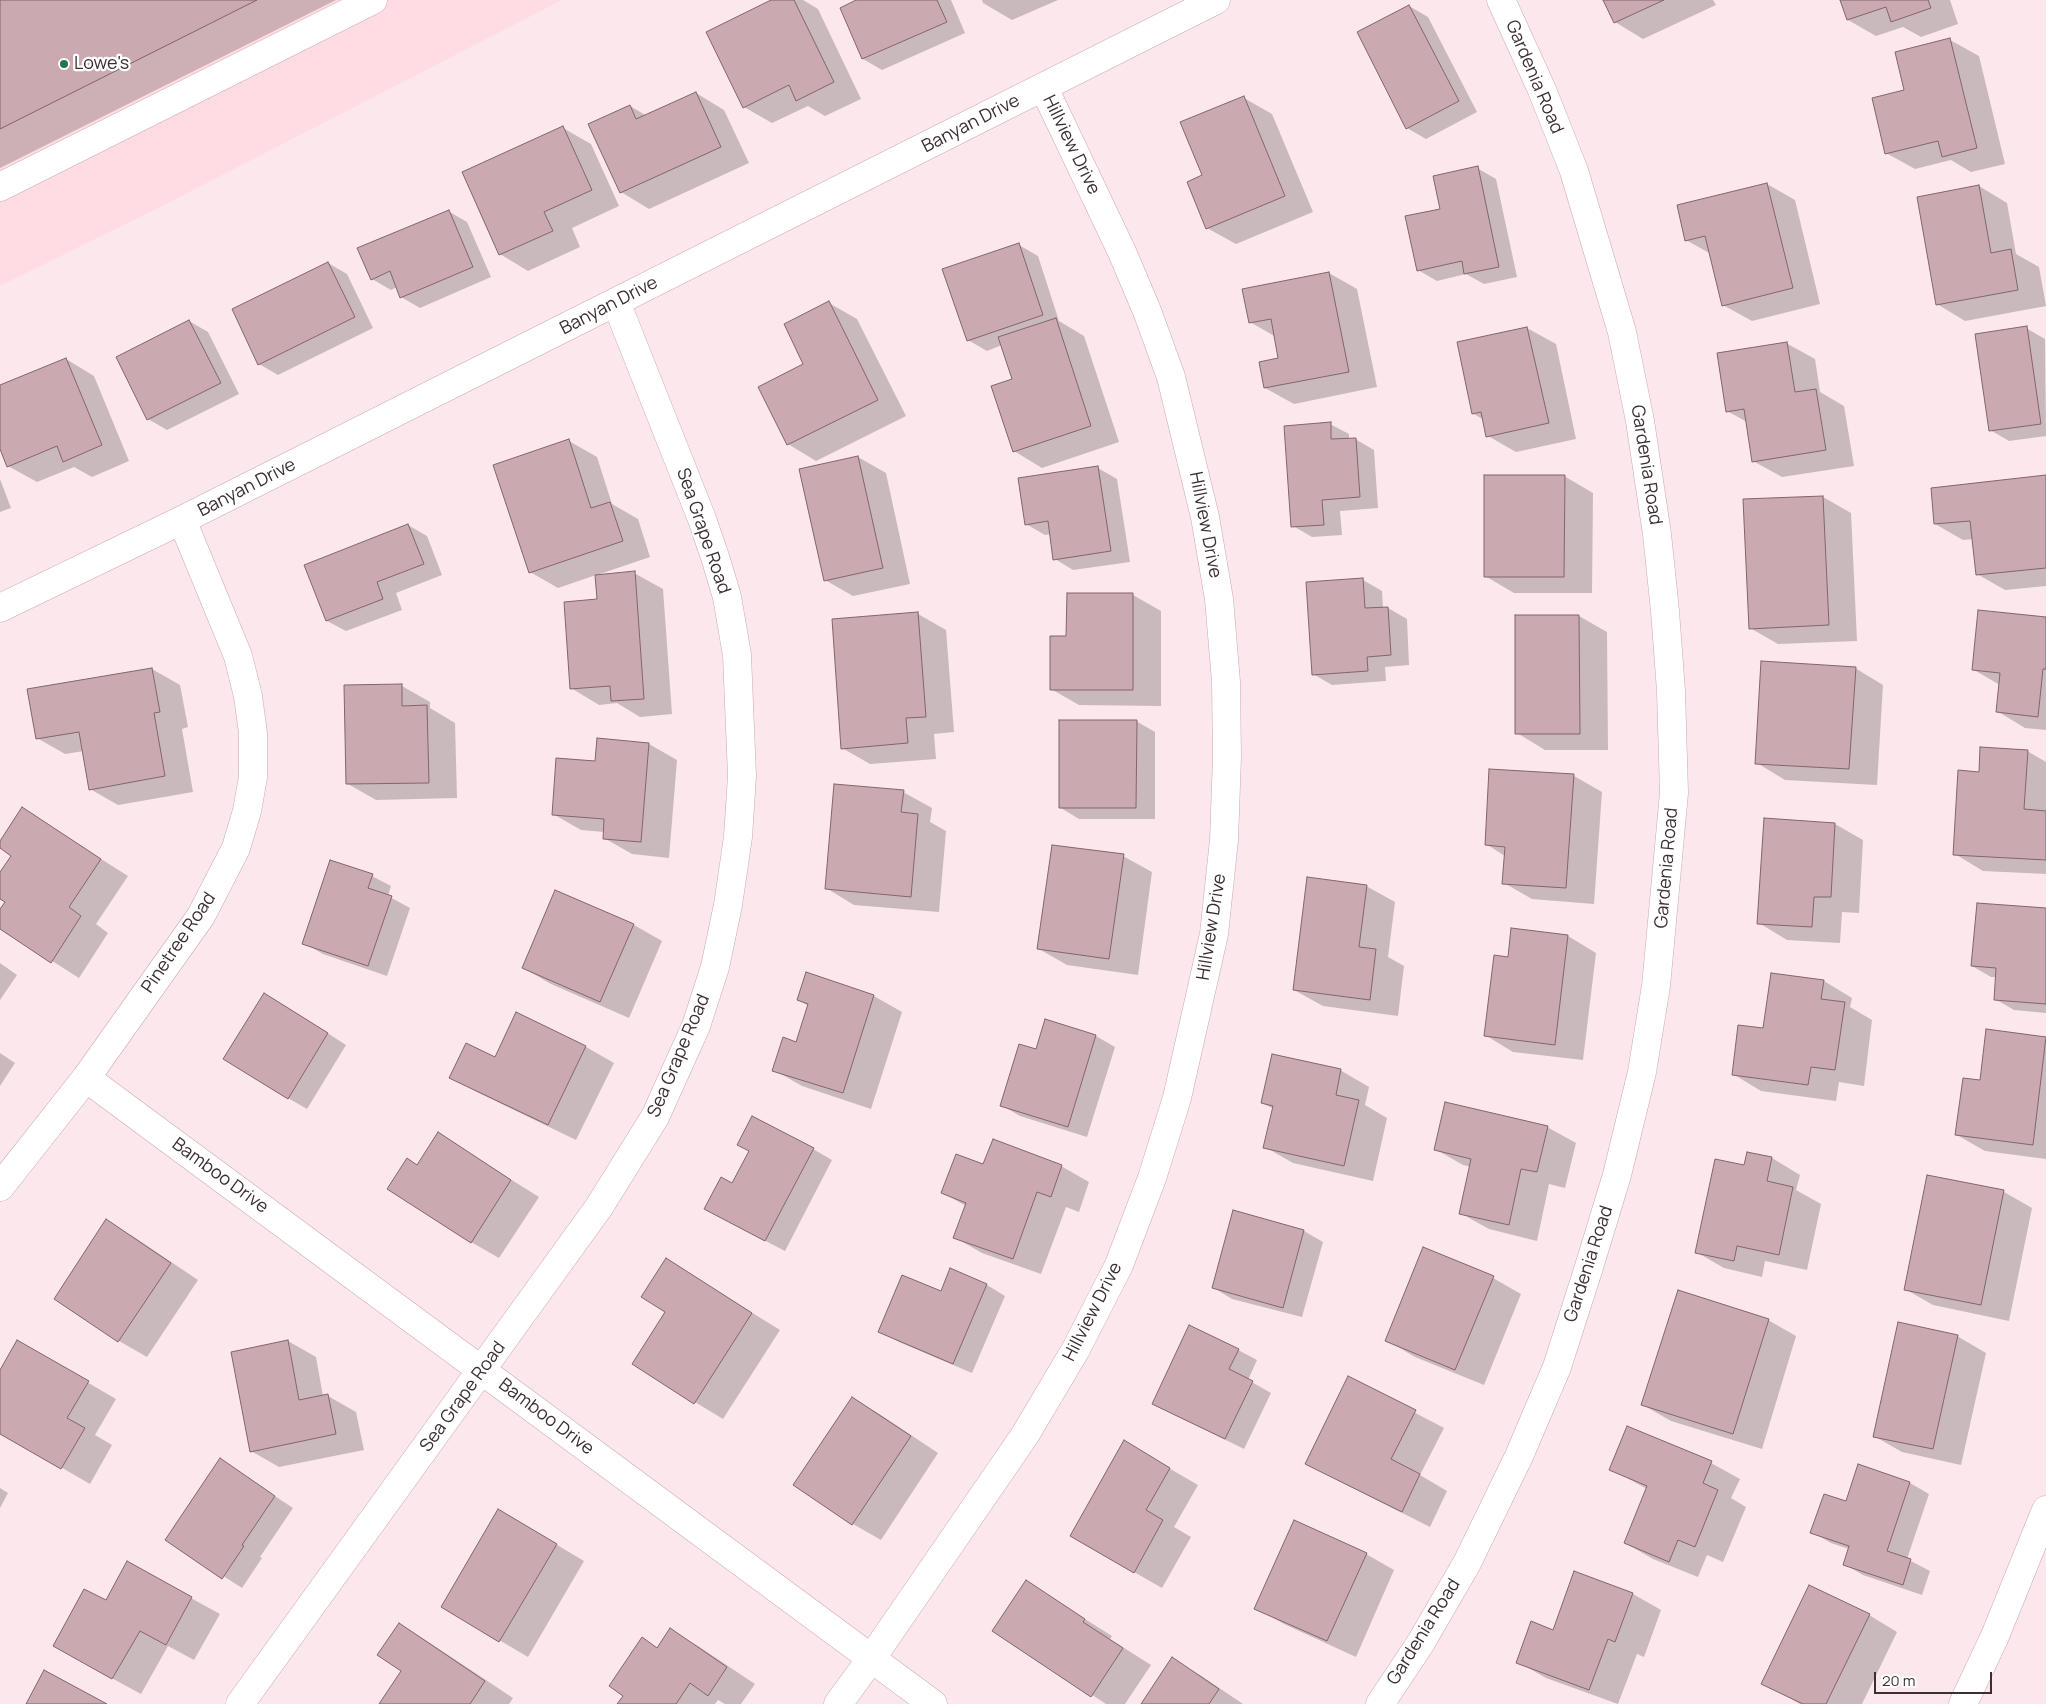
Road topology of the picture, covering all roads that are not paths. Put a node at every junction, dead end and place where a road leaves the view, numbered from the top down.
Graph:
1 (373, 0) edge
2 (1216, 0) edge
3 (1500, 0) edge
4 (1044, 88) junction
5 (0, 187) edge
6 (616, 302) junction
7 (182, 520) junction
8 (0, 608) edge
9 (86, 1078) junction
10 (0, 1187) edge
11 (483, 1370) junction
12 (2046, 1510) edge
13 (871, 1659) junction
14 (240, 1704) edge
15 (838, 1704) edge
16 (933, 1704) edge
17 (1380, 1704) edge
18 (1963, 1704) edge

1 - 5 street
2 - 4 street, Banyan Drive
3 - 17 street, Gardenia Road
4 - 6 street, Banyan Drive
4 - 13 street, Hillview Drive
6 - 7 street, Banyan Drive
6 - 11 street, Sea Grape Road
7 - 8 street, Banyan Drive
7 - 9 street, Pinetree Road
9 - 10 street, Pinetree Road
9 - 11 street, Bamboo Drive
11 - 13 street, Bamboo Drive
11 - 14 street, Sea Grape Road
12 - 18 street
13 - 15 street, Hillview Drive
13 - 16 street, Bamboo Drive

